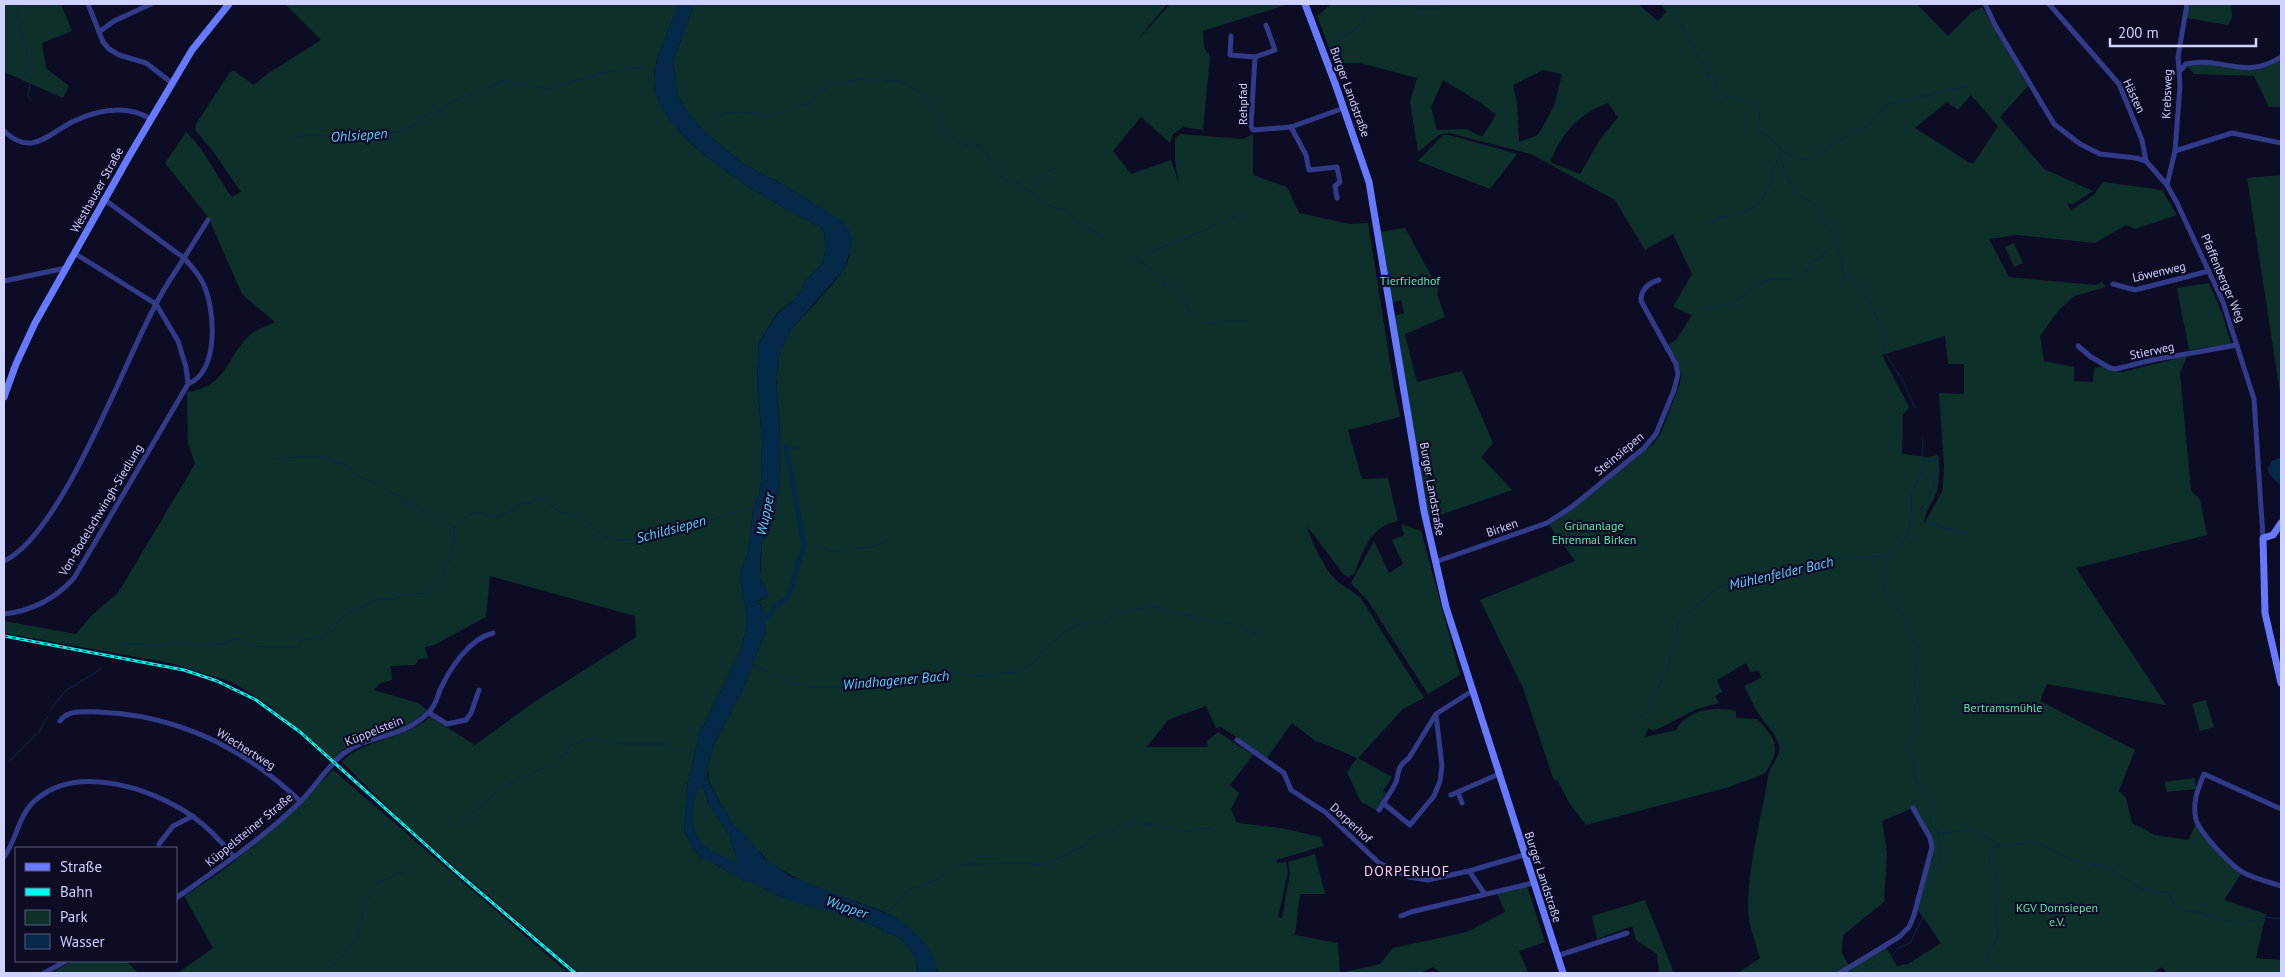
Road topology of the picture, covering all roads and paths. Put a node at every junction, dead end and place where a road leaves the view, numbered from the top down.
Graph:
1 (88, 4) edge
2 (151, 4) edge
3 (229, 4) edge
4 (1305, 4) edge
5 (1985, 4) edge
6 (2049, 4) edge
7 (2187, 4) edge
8 (1266, 25) dead end
9 (99, 32) junction
10 (1231, 36) dead end
11 (2281, 56) edge
12 (1255, 57) junction
13 (2179, 72) junction
14 (172, 82) junction
15 (1344, 108) junction
16 (150, 119) junction
17 (1291, 127) junction
18 (4, 131) edge
19 (2281, 143) edge
20 (2175, 151) junction
21 (2146, 161) junction
22 (2167, 185) junction
23 (1337, 198) dead end
24 (105, 200) junction
25 (208, 220) dead end
26 (74, 253) junction
27 (184, 258) junction
28 (66, 268) junction
29 (2209, 270) junction
30 (1659, 280) dead end
31 (4, 281) edge
32 (2113, 284) dead end
33 (156, 304) junction
34 (2237, 345) junction
35 (2078, 346) dead end
36 (188, 384) junction
37 (4, 397) edge
38 (1573, 506) joint
39 (2281, 523) edge
40 (2263, 538) junction
41 (4, 561) edge
42 (1435, 562) junction
43 (4, 614) edge
44 (493, 633) dead end
45 (2281, 683) edge
46 (479, 690) dead end
47 (1472, 691) junction
48 (429, 713) junction
49 (1436, 714) junction
50 (60, 721) dead end
51 (1237, 740) dead end
52 (328, 770) joint
53 (1498, 774) junction
54 (1458, 792) junction
55 (1451, 795) dead end
56 (300, 802) junction
57 (1383, 803) junction
58 (1462, 803) dead end
59 (1913, 808) dead end
60 (2281, 808) edge
61 (1379, 810) dead end
62 (193, 816) junction
63 (159, 844) dead end
64 (1524, 855) junction
65 (233, 856) junction
66 (4, 857) edge
67 (1469, 871) junction
68 (1533, 883) junction
69 (2281, 886) edge
70 (1484, 893) junction
71 (178, 897) edge
72 (1402, 916) dead end
73 (1627, 933) dead end
74 (1557, 956) junction
75 (64, 962) edge
76 (44, 973) edge
77 (1562, 973) edge
78 (1840, 973) edge

1 - 9 street
2 - 9 street
3 - 14 main road, Westhauser Straße
4 - 15 main road, Burger Landstraße
5 - 21 street
6 - 21 street, Hästen
7 - 13 street, Krebsweg
8 - 12 street
9 - 14 street
10 - 12 street
11 - 13 street
12 - 17 street, Rehpfad
13 - 20 street, Krebsweg
14 - 16 main road, Westhauser Straße
15 - 17 street, Rehpfad
15 - 42 main road, Burger Landstraße
16 - 18 street
16 - 24 main road, Westhauser Straße
17 - 23 street
19 - 20 street
20 - 22 street, Krebsweg
21 - 22 street, Pfaffenberger Weg
22 - 29 street, Pfaffenberger Weg
24 - 26 main road, Westhauser Straße
24 - 27 street, Von-Bodelschwingh-Siedlung
25 - 27 street
26 - 28 main road, Westhauser Straße
26 - 33 street
27 - 33 street
27 - 36 street, Von-Bodelschwingh-Siedlung
28 - 31 street
28 - 37 main road, Westhauser Straße
29 - 32 street, Löwenweg
29 - 34 street, Pfaffenberger Weg
30 - 38 street, Steinsiepen
33 - 36 street
33 - 41 street
34 - 35 street, Stierweg
34 - 40 street, Pfaffenberger Weg
36 - 43 street, Von-Bodelschwingh-Siedlung
38 - 42 street, Birken
39 - 40 main road
40 - 45 main road, Pfaffenberger Weg
42 - 47 main road, Burger Landstraße
44 - 48 street, Küppelstein
46 - 48 street
47 - 49 street
47 - 53 main road, Burger Landstraße
48 - 52 street, Küppelstein
49 - 57 street
49 - 57 street
50 - 56 street, Wiechertweg
51 - 67 street, Dorperhof
52 - 56 street, Küppelsteiner Straße
53 - 54 street
53 - 64 main road, Burger Landstraße
54 - 55 street
54 - 58 street
56 - 65 street, Küppelsteiner Straße
57 - 61 street
59 - 78 street
60 - 69 street
62 - 63 street
62 - 65 street
62 - 66 street
64 - 67 street, Dorperhof
64 - 68 main road, Burger Landstraße
65 - 71 street, Küppelsteiner Straße
67 - 70 street
68 - 70 street
68 - 74 main road, Burger Landstraße
70 - 72 street
73 - 74 street
74 - 77 main road, Burger Landstraße
75 - 76 street

